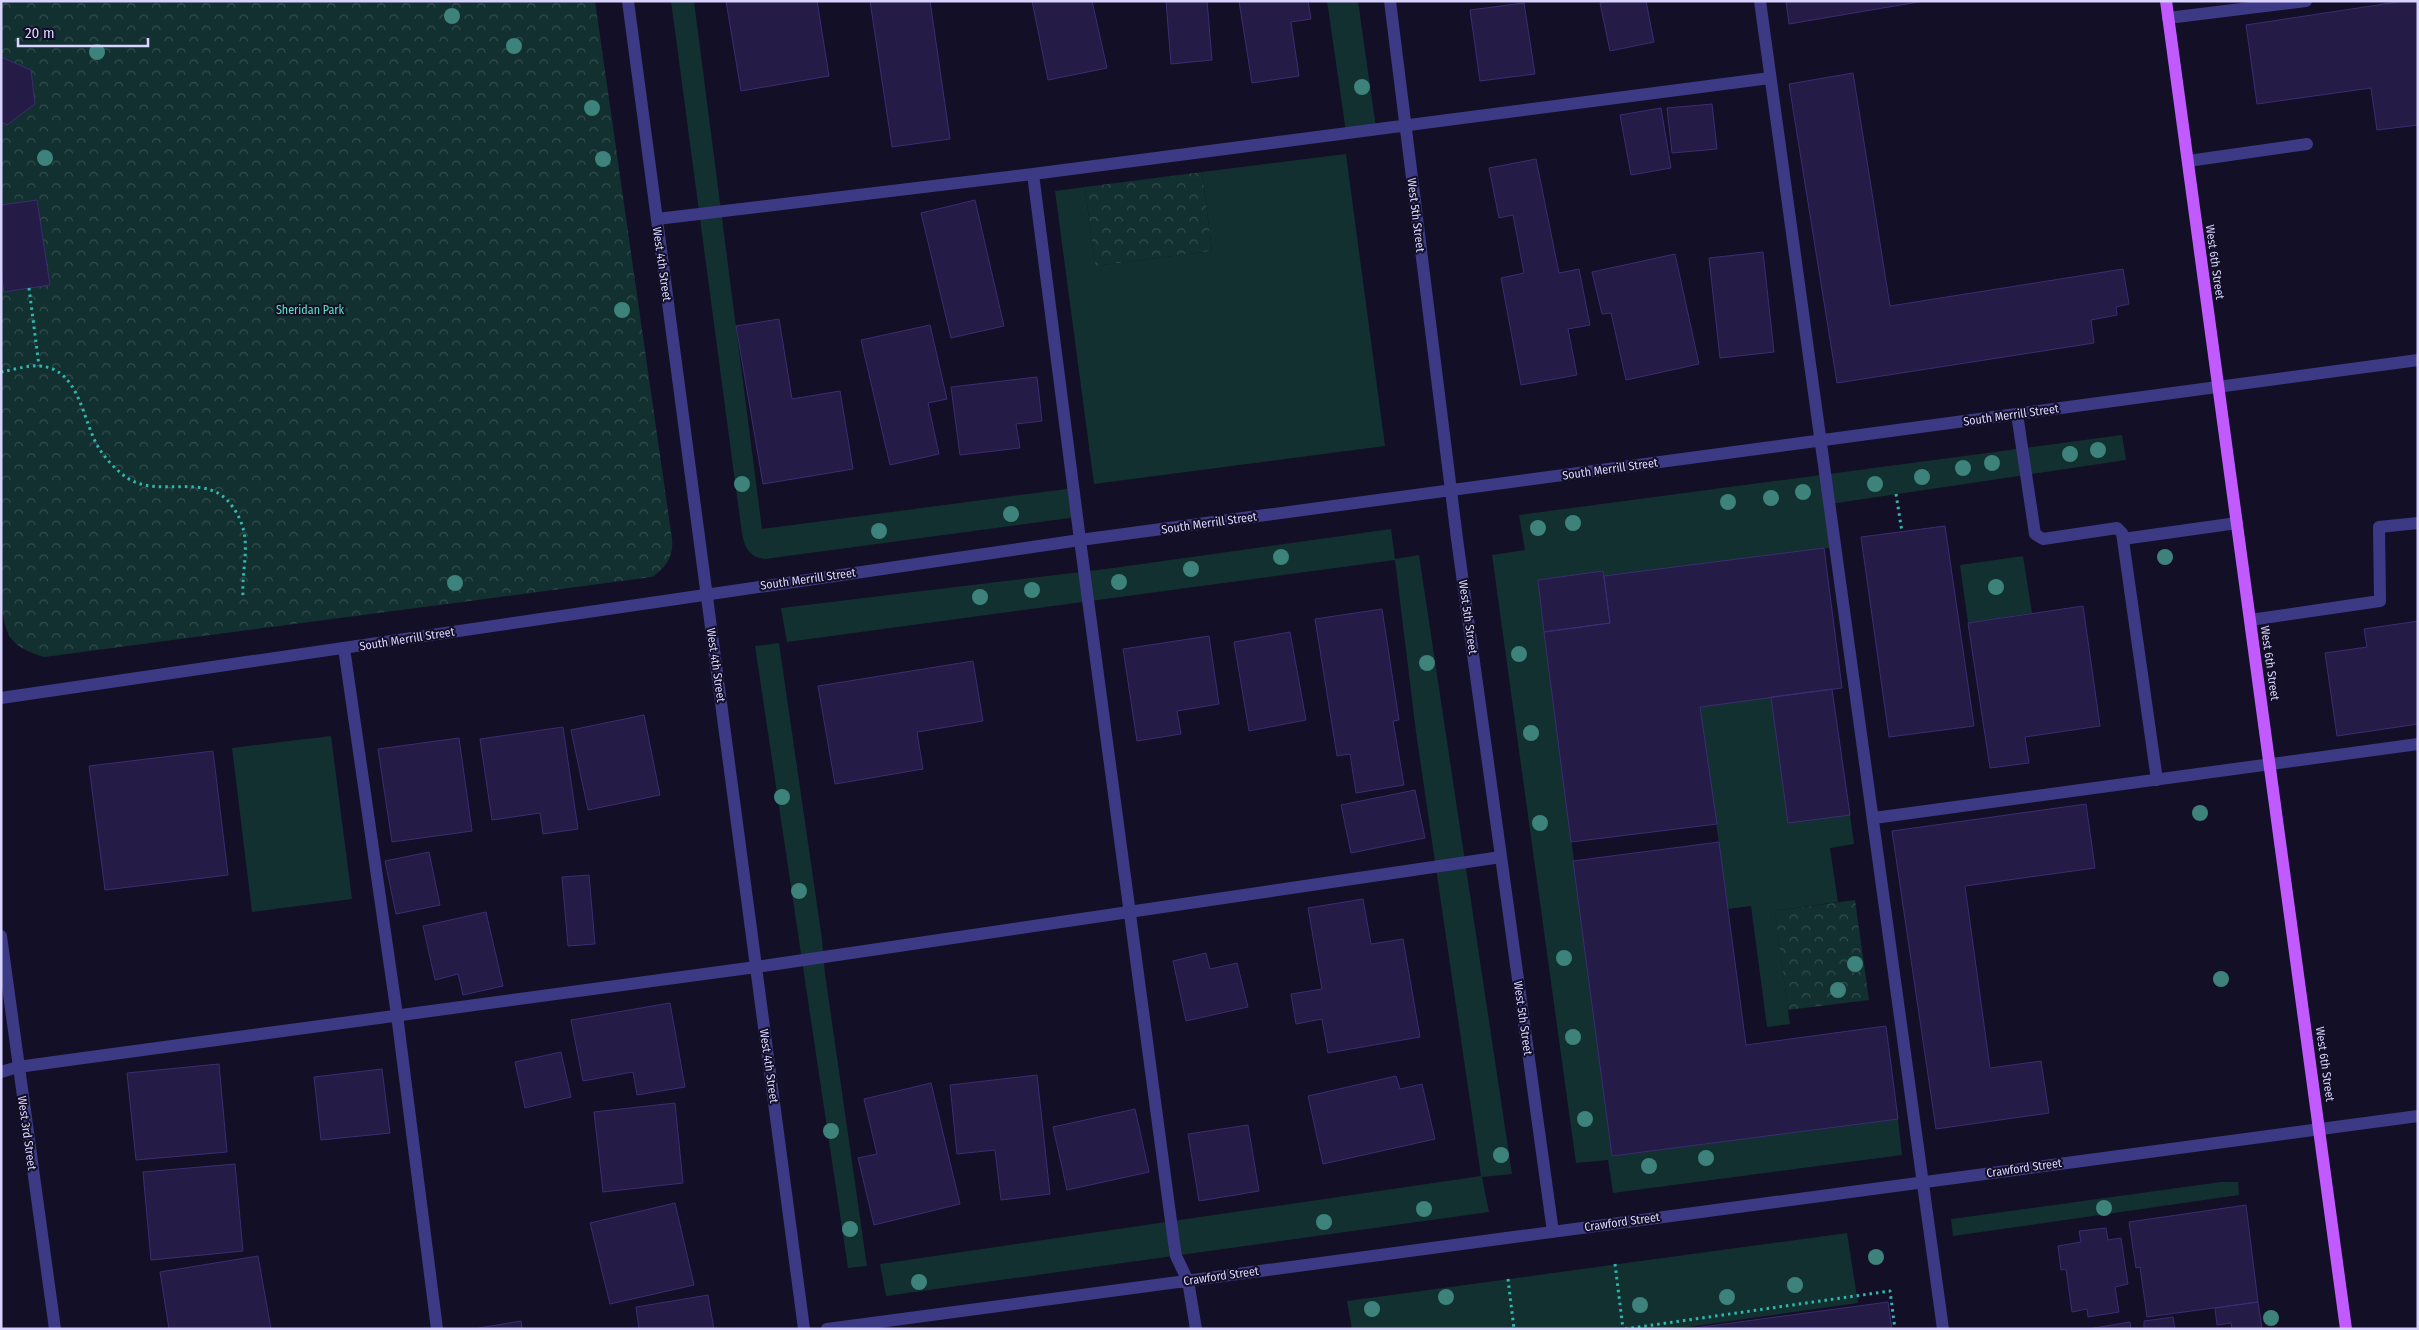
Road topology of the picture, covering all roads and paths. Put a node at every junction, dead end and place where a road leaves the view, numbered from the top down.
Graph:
1 (628, 1) edge
2 (1390, 1) edge
3 (1760, 1) edge
4 (2166, 1) edge
5 (2306, 1) edge
6 (2168, 18) junction
7 (1770, 78) junction
8 (1405, 125) junction
9 (2307, 144) dead end
10 (2188, 161) junction
11 (1033, 174) junction
12 (656, 219) junction
13 (29, 288) dead end
14 (2418, 360) edge
15 (39, 366) junction
16 (1, 372) edge
17 (2218, 387) junction
18 (2017, 414) junction
19 (1822, 440) junction
20 (1450, 490) junction
21 (1896, 494) dead end
22 (2237, 523) junction
23 (2418, 523) edge
24 (1902, 532) dead end
25 (2123, 538) junction
26 (1080, 540) junction
27 (706, 594) junction
28 (243, 598) dead end
29 (2250, 620) junction
30 (344, 648) junction
31 (1, 698) edge
32 (2418, 744) edge
33 (2270, 764) junction
34 (2157, 780) junction
35 (1874, 818) junction
36 (1501, 857) junction
37 (1130, 911) junction
38 (1, 936) edge
39 (756, 967) junction
40 (396, 1015) junction
41 (18, 1067) junction
42 (1, 1072) edge
43 (2418, 1116) edge
44 (2320, 1129) junction
45 (1923, 1182) junction
46 (1552, 1232) junction
47 (1614, 1264) dead end
48 (1508, 1279) dead end
49 (1188, 1281) junction
50 (1656, 1324) junction
51 (55, 1329) edge
52 (436, 1329) edge
53 (804, 1329) edge
54 (826, 1329) edge
55 (1196, 1329) edge
56 (1514, 1329) edge
57 (1624, 1329) edge
58 (1656, 1329) edge
59 (1895, 1329) edge
60 (1943, 1329) edge
61 (2346, 1329) edge

1 - 12 street, West 4th Street
2 - 8 street, West 5th Street
3 - 7 street
4 - 6 main road, West 6th Street
5 - 6 street
6 - 10 main road, West 6th Street
7 - 8 street
7 - 19 street
8 - 11 street
8 - 20 street, West 5th Street
9 - 10 street
10 - 17 main road, West 6th Street
11 - 12 street
11 - 26 street
12 - 27 street, West 4th Street
13 - 15 path
14 - 17 street, South Merrill Street
15 - 16 path
15 - 28 path
17 - 18 street, South Merrill Street
17 - 22 main road, West 6th Street
18 - 19 street, South Merrill Street
18 - 25 street
19 - 20 street, South Merrill Street
19 - 35 street
20 - 26 street, South Merrill Street
20 - 36 street, West 5th Street
21 - 24 path
22 - 25 street
22 - 29 main road, West 6th Street
23 - 29 street
25 - 34 street
26 - 27 street, South Merrill Street
26 - 37 street
27 - 30 street, South Merrill Street
27 - 39 street, West 4th Street
29 - 33 main road, West 6th Street
30 - 31 street, South Merrill Street
30 - 40 street
32 - 33 street
33 - 34 street
33 - 44 main road, West 6th Street
34 - 35 street
35 - 45 street
36 - 37 street
36 - 46 street, West 5th Street
37 - 39 street
37 - 49 street
38 - 41 street, West 3rd Street
39 - 40 street
39 - 53 street, West 4th Street
40 - 41 street
40 - 52 street
41 - 42 street
41 - 51 street, West 3rd Street
43 - 44 street, Crawford Street
44 - 45 street, Crawford Street
44 - 61 main road, West 6th Street
45 - 46 street, Crawford Street
45 - 60 street
46 - 49 street, Crawford Street
47 - 57 path
48 - 56 path
49 - 54 street, Crawford Street
49 - 55 street
50 - 57 path
50 - 58 path
50 - 59 path

